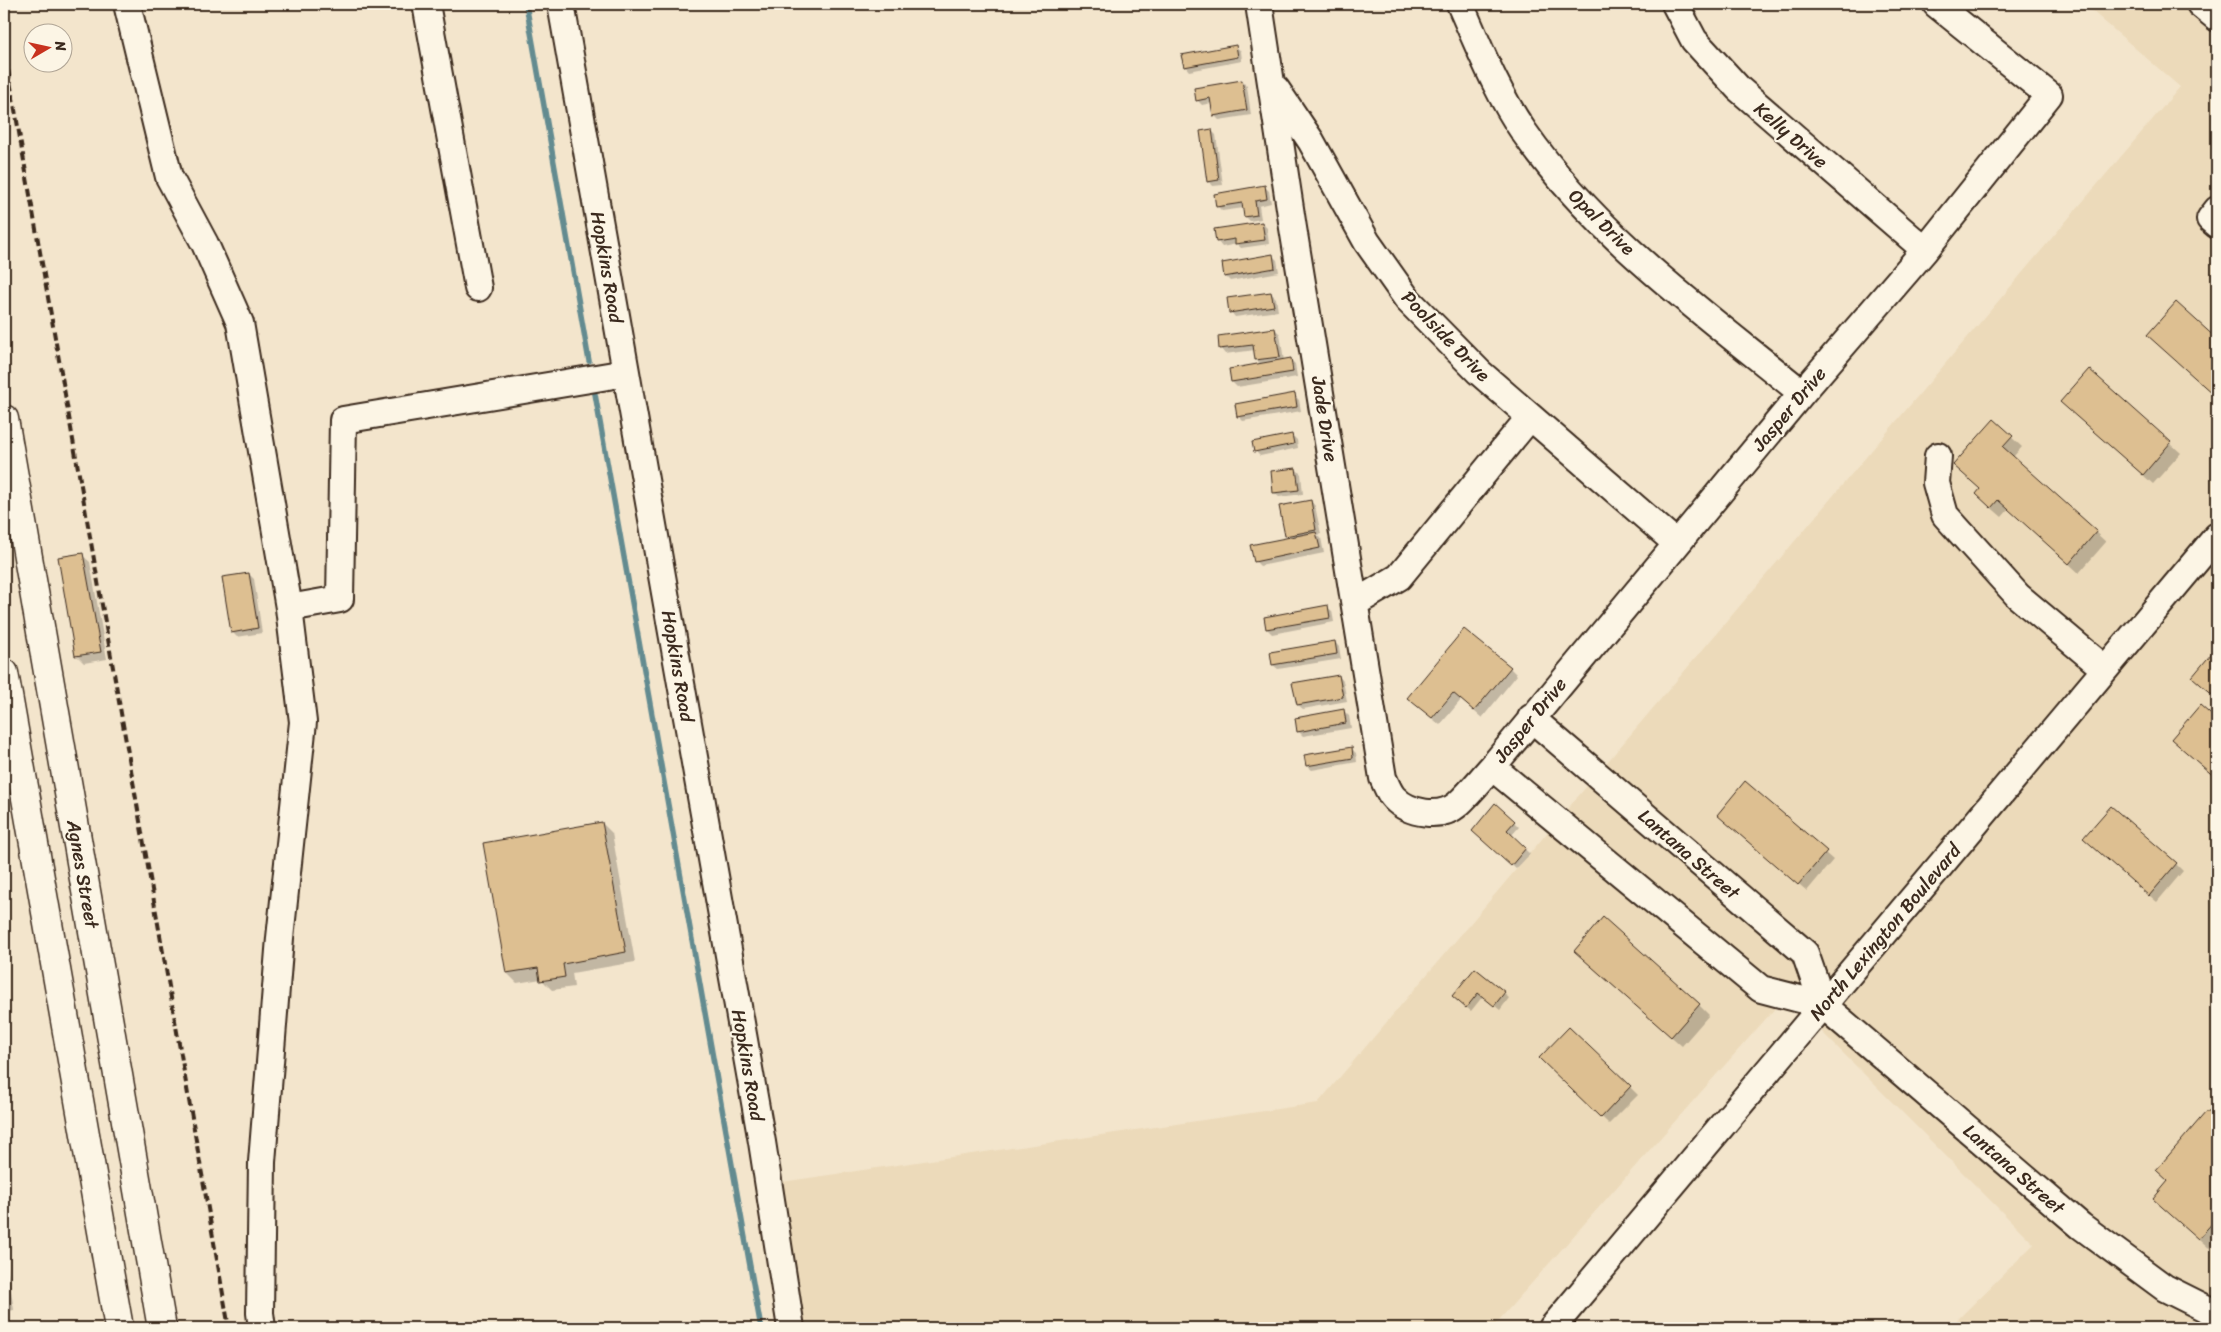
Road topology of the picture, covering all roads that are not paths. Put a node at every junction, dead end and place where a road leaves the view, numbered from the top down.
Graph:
1 (127, 4) edge
2 (426, 4) edge
3 (561, 4) edge
4 (1259, 4) edge
5 (1460, 4) edge
6 (1675, 4) edge
7 (1936, 4) edge
8 (2200, 4) edge
9 (2217, 18) edge
10 (1272, 82) junction
11 (2217, 210) edge
12 (2217, 224) edge
13 (1925, 250) junction
14 (478, 288) dead end
15 (626, 373) junction
16 (1802, 393) junction
17 (1530, 417) junction
18 (4, 419) edge
19 (1938, 456) dead end
20 (2217, 536) edge
21 (1676, 544) junction
22 (1355, 604) junction
23 (289, 608) junction
24 (2105, 669) junction
25 (4, 673) edge
26 (1531, 718) junction
27 (1492, 767) junction
28 (1424, 812) joint
29 (1823, 1006) junction
30 (2217, 1314) edge
31 (119, 1328) edge
32 (162, 1328) edge
33 (262, 1328) edge
34 (791, 1328) edge
35 (1552, 1328) edge

1 - 23 street
2 - 14 street
3 - 15 street, Hopkins Road
4 - 10 street, Jade Drive
5 - 16 street, Opal Drive
6 - 13 street, Kelly Drive
7 - 13 street, Jasper Drive
8 - 9 street
10 - 17 street, Poolside Drive
10 - 22 street, Jade Drive
11 - 12 street
13 - 16 street, Jasper Drive
15 - 23 street
15 - 34 street, Hopkins Road
16 - 21 street, Jasper Drive
17 - 21 street, Poolside Drive
17 - 22 street
18 - 32 main road, Agnes Street
19 - 24 street
20 - 24 street, North Lexington Boulevard
21 - 26 street, Jasper Drive
22 - 28 street, Jade Drive
23 - 33 street
24 - 29 street, North Lexington Boulevard
25 - 31 main road
26 - 27 street, Jasper Drive
26 - 29 street, Lantana Street
27 - 28 street, Jasper Drive
27 - 29 street, Lantana Street
29 - 30 street, Lantana Street
29 - 35 street, North Lexington Boulevard

